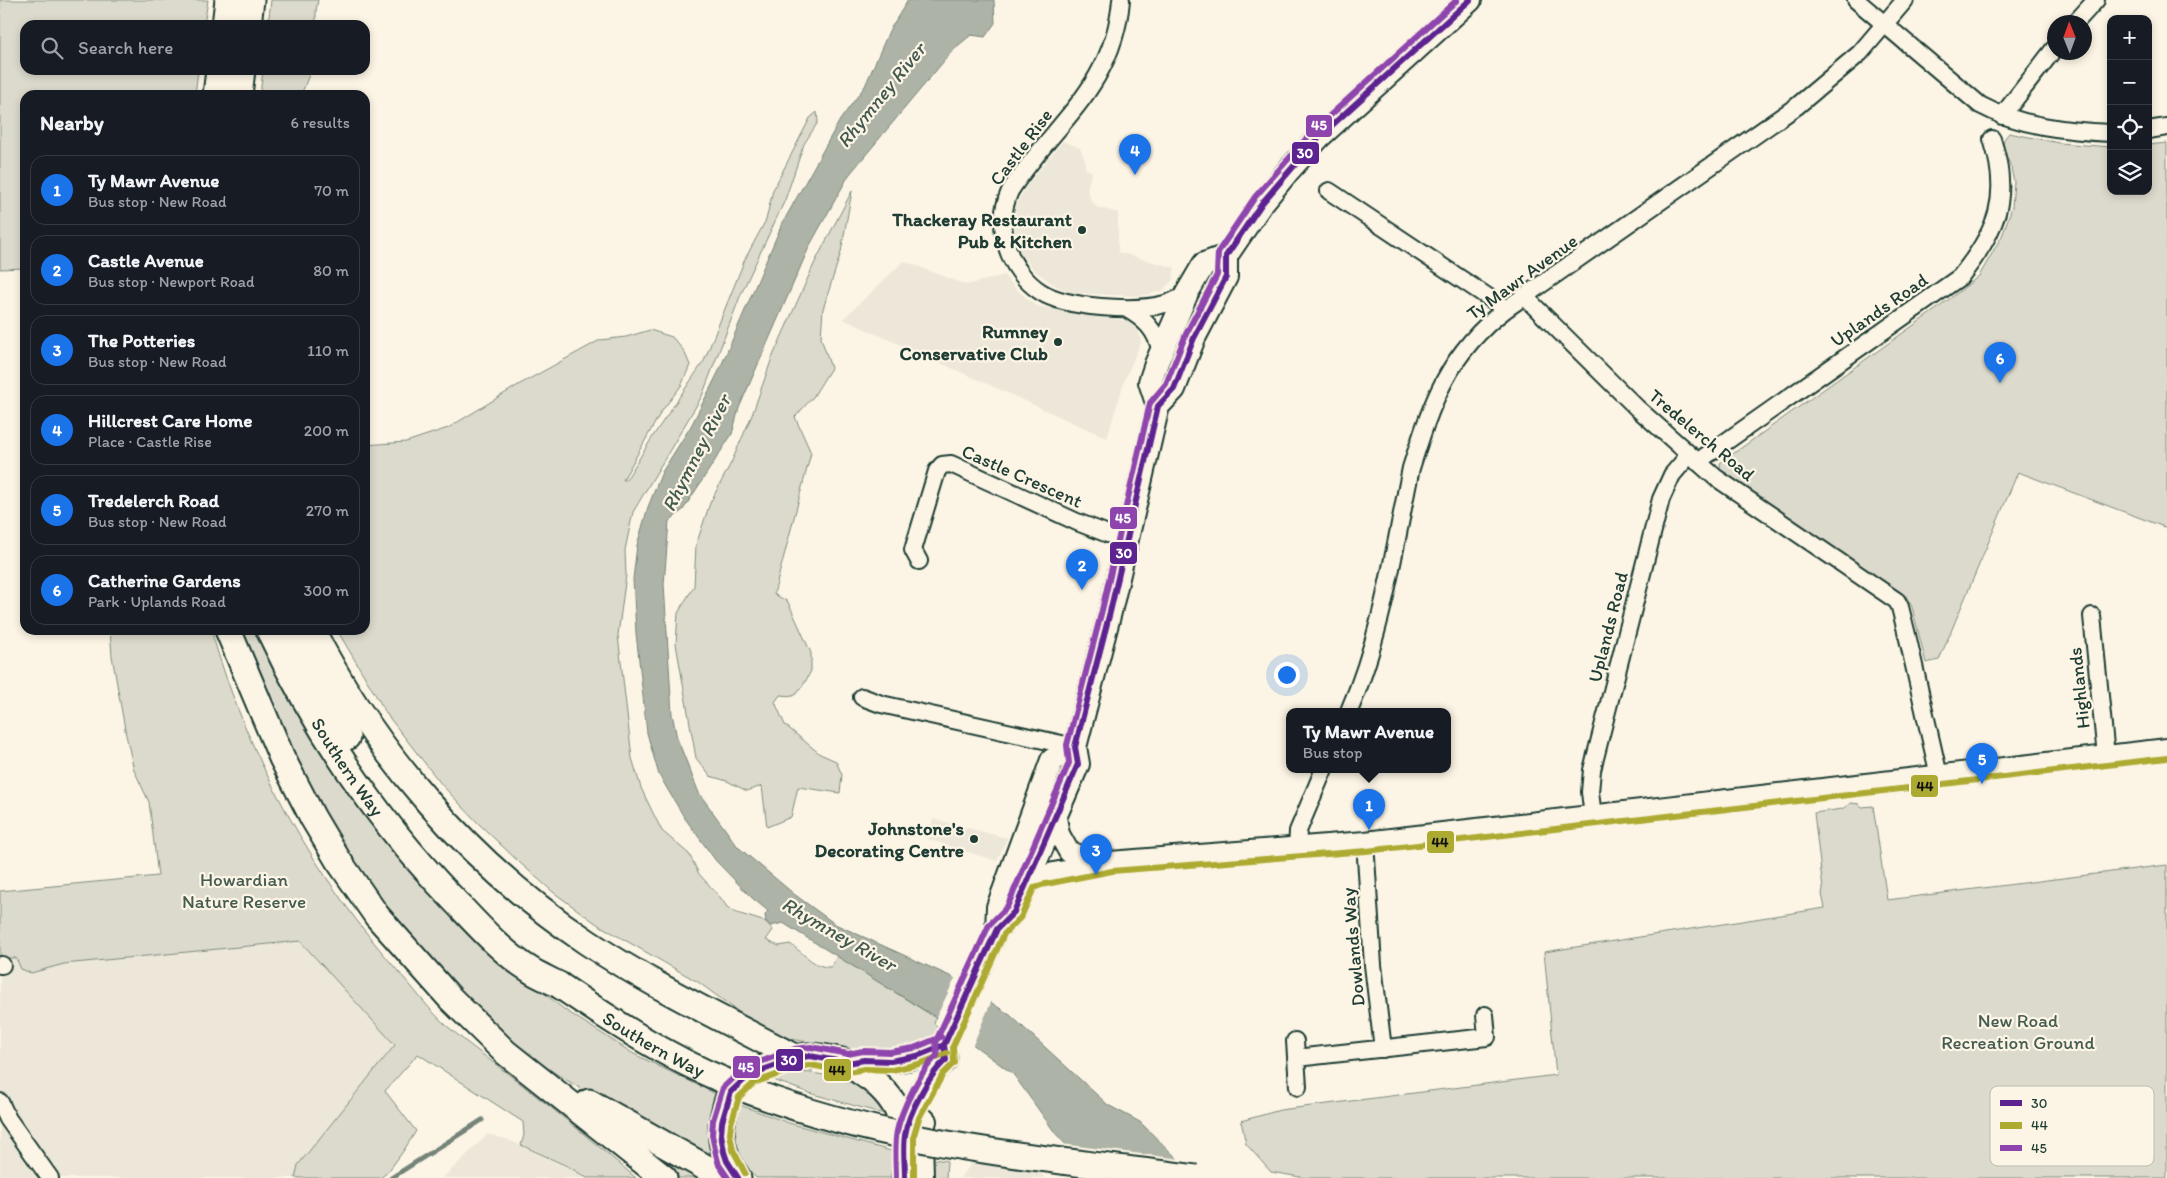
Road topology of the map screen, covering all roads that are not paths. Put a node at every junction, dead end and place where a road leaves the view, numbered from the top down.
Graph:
1 (228, 0) edge
2 (251, 0) edge
3 (1122, 0) edge
4 (1470, 0) edge
5 (1856, 0) edge
6 (1905, 0) edge
7 (2096, 0) edge
8 (2082, 15) edge
9 (226, 20) edge
10 (249, 20) edge
11 (1884, 25) junction
12 (2047, 58) edge
13 (218, 75) edge
14 (241, 75) edge
15 (217, 90) edge
16 (240, 90) edge
17 (2002, 116) junction
18 (2167, 127) edge
19 (2152, 129) edge
20 (2107, 133) edge
21 (1992, 139) dead end
22 (1328, 191) dead end
23 (1226, 256) junction
24 (1186, 295) junction
25 (1524, 296) junction
26 (1125, 308) junction
27 (1506, 309) junction
28 (1161, 352) junction
29 (1158, 406) junction
30 (1693, 459) junction
31 (1126, 541) junction
32 (919, 561) dead end
33 (2092, 616) dead end
34 (230, 635) edge
35 (272, 635) edge
36 (294, 635) edge
37 (315, 635) edge
38 (862, 698) dead end
39 (1350, 708) edge
40 (1075, 746) junction
41 (2167, 749) edge
42 (2106, 756) junction
43 (1322, 773) edge
44 (1939, 776) junction
45 (1593, 816) junction
46 (1056, 818) junction
47 (1364, 842) junction
48 (1297, 849) junction
49 (1110, 862) junction
50 (1028, 881) junction
51 (997, 929) junction
52 (559, 985) junction
53 (1485, 1015) dead end
54 (1295, 1041) dead end
55 (1383, 1049) junction
56 (505, 1052) junction
57 (945, 1052) junction
58 (796, 1058) junction
59 (1296, 1058) junction
60 (848, 1063) junction
61 (1298, 1087) dead end
62 (0, 1102) edge
63 (905, 1134) junction
64 (50, 1178) edge
65 (664, 1178) edge
66 (724, 1178) edge
67 (738, 1178) edge
68 (905, 1178) edge
69 (922, 1178) edge
70 (1196, 1178) edge

1 - 9 main road
2 - 10 main road
3 - 26 street, Castle Rise
4 - 23 main road
5 - 11 street
6 - 11 street, Ty Mawr Avenue
7 - 8 street
11 - 17 street
11 - 25 street, Ty Mawr Avenue
12 - 17 street
13 - 15 main road
14 - 16 main road
17 - 20 street
18 - 19 street
21 - 30 street, Uplands Road
22 - 27 street
23 - 24 main road
23 - 29 main road
24 - 26 street, Castle Rise
24 - 28 main road
25 - 27 street, Ty Mawr Avenue
25 - 30 street, Tredelerch Road
26 - 28 street, Castle Rise
27 - 39 street, Ty Mawr Avenue
28 - 29 main road
29 - 31 main road
30 - 44 street, Tredelerch Road
30 - 45 street, Uplands Road
31 - 32 street, Castle Crescent
31 - 40 main road
33 - 42 street, Highlands
34 - 56 main road
35 - 52 main road, Southern Way
36 - 52 main road, Southern Way
37 - 58 main road
38 - 40 street
40 - 46 main road
40 - 51 main road
41 - 42 street
42 - 44 street
43 - 48 street
44 - 45 street
45 - 47 street
46 - 49 street
46 - 50 main road
47 - 48 street
47 - 55 street, Dowlands Way
48 - 49 street
49 - 50 street
50 - 51 main road
51 - 57 main road
52 - 70 main road, Southern Way, bridge
53 - 55 street
54 - 59 street
55 - 59 street
56 - 65 main road
56 - 66 main road
57 - 60 main road
57 - 63 main road
57 - 69 main road
58 - 60 main road
58 - 67 main road
59 - 61 street
60 - 63 main road
62 - 64 street
63 - 68 main road

